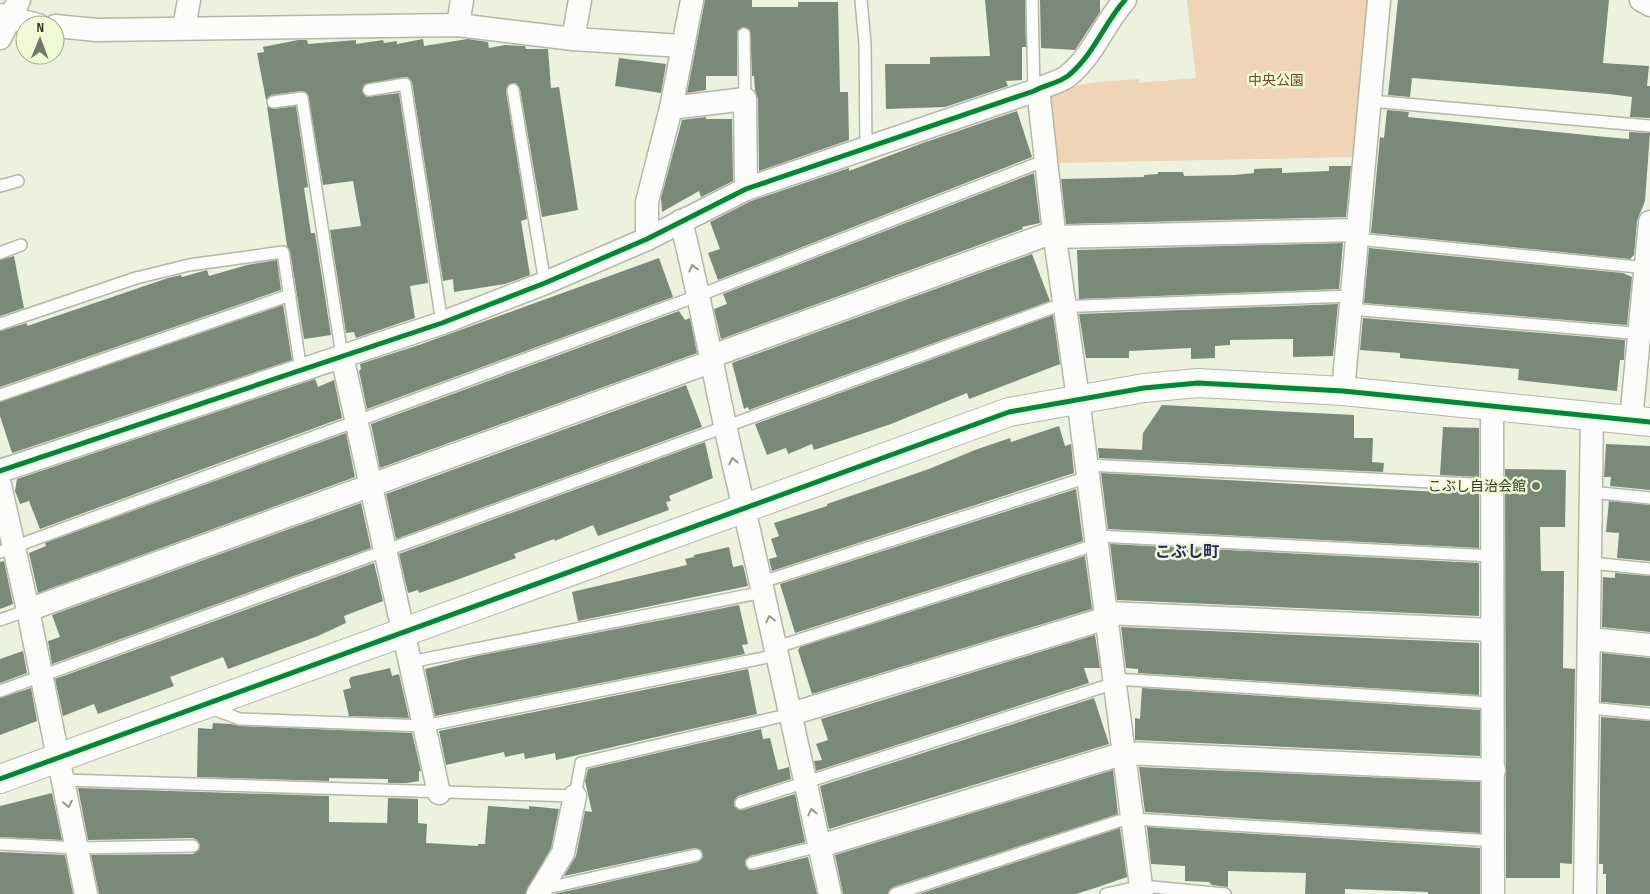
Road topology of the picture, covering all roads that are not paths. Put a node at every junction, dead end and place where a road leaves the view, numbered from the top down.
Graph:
1 (188, 0) edge
2 (462, 0) edge
3 (580, 0) edge
4 (692, 0) edge
5 (861, 0) edge
6 (1032, 0) edge
7 (1125, 0) edge
8 (1379, 0) edge
9 (1641, 0) edge
10 (1650, 5) edge
11 (458, 25) junction
12 (65, 27) edge
13 (184, 28) junction
14 (744, 34) dead end
15 (573, 39) junction
16 (682, 46) junction
17 (369, 90) dead end
18 (513, 90) dead end
19 (1036, 90) junction
20 (745, 99) junction
21 (1371, 101) junction
22 (273, 102) dead end
23 (671, 108) junction
24 (1650, 126) edge
25 (866, 149) junction
26 (1046, 160) junction
27 (18, 181) dead end
28 (0, 186) edge
29 (746, 189) junction
30 (681, 221) junction
31 (1650, 222) edge
32 (1357, 234) junction
33 (1055, 235) junction
34 (647, 239) junction
35 (21, 244) dead end
36 (0, 253) edge
37 (1648, 268) edge
38 (545, 283) junction
39 (290, 295) junction
40 (700, 295) junction
41 (1351, 302) junction
42 (1066, 305) junction
43 (442, 323) junction
44 (0, 324) edge
45 (1645, 334) edge
46 (342, 356) junction
47 (712, 359) junction
48 (301, 371) junction
49 (1342, 391) junction
50 (0, 395) edge
51 (1078, 398) junction
52 (1492, 405) junction
53 (1592, 415) junction
54 (357, 421) junction
55 (1640, 421) edge
56 (726, 425) junction
57 (0, 471) edge
58 (1088, 471) junction
59 (0, 485) edge
60 (1493, 485) junction
61 (371, 487) junction
62 (1591, 492) junction
63 (1650, 498) edge
64 (745, 508) junction
65 (1097, 540) junction
66 (385, 549) junction
67 (7, 550) edge
68 (1493, 556) junction
69 (1591, 563) junction
70 (1650, 569) edge
71 (763, 587) junction
72 (28, 610) junction
73 (1107, 615) junction
74 (0, 620) edge
75 (1492, 630) junction
76 (403, 632) junction
77 (1590, 639) junction
78 (1650, 645) edge
79 (777, 651) junction
80 (410, 662) junction
81 (42, 676) junction
82 (1115, 681) junction
83 (0, 691) edge
84 (1491, 703) junction
85 (204, 705) junction
86 (1590, 708) junction
87 (791, 714) junction
88 (1650, 714) edge
89 (424, 726) junction
90 (1125, 753) junction
91 (61, 769) junction
92 (1494, 770) junction
93 (0, 779) edge
94 (805, 783) junction
95 (439, 793) junction
96 (575, 796) junction
97 (741, 802) dead end
98 (1133, 819) junction
99 (1494, 841) junction
100 (0, 844) edge
101 (193, 846) dead end
102 (820, 846) junction
103 (77, 848) junction
104 (696, 855) dead end
105 (752, 863) dead end
106 (1142, 890) edge
107 (539, 892) edge
108 (86, 894) edge
109 (830, 894) edge
110 (895, 894) edge
111 (1106, 894) edge
112 (1225, 894) edge
113 (1493, 894) edge
114 (1585, 894) edge

1 - 13 street
2 - 11 street
3 - 15 street
4 - 16 street
5 - 25 lane
6 - 19 lane
7 - 19 street
8 - 21 street
9 - 10 street
11 - 13 street
11 - 15 street
12 - 13 street
14 - 20 lane
15 - 16 street
16 - 23 street
17 - 43 lane
18 - 38 lane
19 - 25 street
19 - 26 street
20 - 23 street
20 - 29 street
21 - 24 lane
21 - 32 street
22 - 46 lane
23 - 34 street
25 - 29 street
26 - 33 street
26 - 40 lane
27 - 28 lane
29 - 30 street
30 - 34 street
40 -> 30 street
31 - 37 street
32 - 33 street
32 - 37 lane
32 - 41 street
33 - 42 street
33 - 47 street
34 - 38 street
35 - 36 lane
37 - 45 street
38 - 43 street
39 - 44 lane
39 - 48 lane
39 - 50 lane
40 - 47 street
40 - 54 lane
41 - 42 lane
41 - 45 lane
41 - 49 street
42 - 51 street
42 - 56 lane
43 - 46 street
45 - 55 street
46 - 48 street
46 - 54 street
47 - 56 street
47 - 61 street
48 - 57 street
49 - 51 street
49 - 52 street
51 - 58 street
51 - 64 street
52 - 53 street
52 - 60 street
53 - 55 street
53 - 62 street
54 - 61 street
54 - 67 lane
64 -> 56 street
56 - 66 lane
58 - 60 lane
58 - 65 street
58 - 71 lane
59 - 67 street
60 - 68 street
61 - 66 street
61 - 72 street
62 - 63 lane
62 - 69 street
64 - 71 street
64 - 76 street
65 - 68 lane
65 - 73 street
65 - 79 lane
66 - 76 street
66 - 81 lane
67 - 72 street
68 - 75 street
69 - 70 lane
69 - 77 street
79 -> 71 street
71 - 80 lane
72 - 74 lane
72 - 81 street
73 - 75 street
73 - 82 street
73 - 87 street
75 - 84 street
76 - 80 street
76 - 85 street
77 - 78 street
77 - 86 street
79 - 87 street
79 - 89 lane
80 - 89 street
81 - 83 lane
81 - 91 street
82 - 84 lane
82 - 90 street
82 - 94 lane
84 - 92 street
85 - 89 lane
85 - 91 street
86 - 88 lane
86 - 114 street
87 - 94 street
87 - 96 lane
89 - 95 street
90 - 92 street
90 - 98 street
90 - 102 street
91 - 93 street
91 - 95 lane
91 -> 103 street
92 - 99 street
94 - 97 lane
102 -> 94 street
95 - 96 lane
96 - 107 street
98 - 99 lane
98 - 106 street
98 - 110 lane
99 - 113 street
100 - 103 lane
101 - 103 lane
102 - 105 lane
102 - 109 street
103 - 108 street
104 - 107 lane
106 - 111 lane
106 - 112 lane

